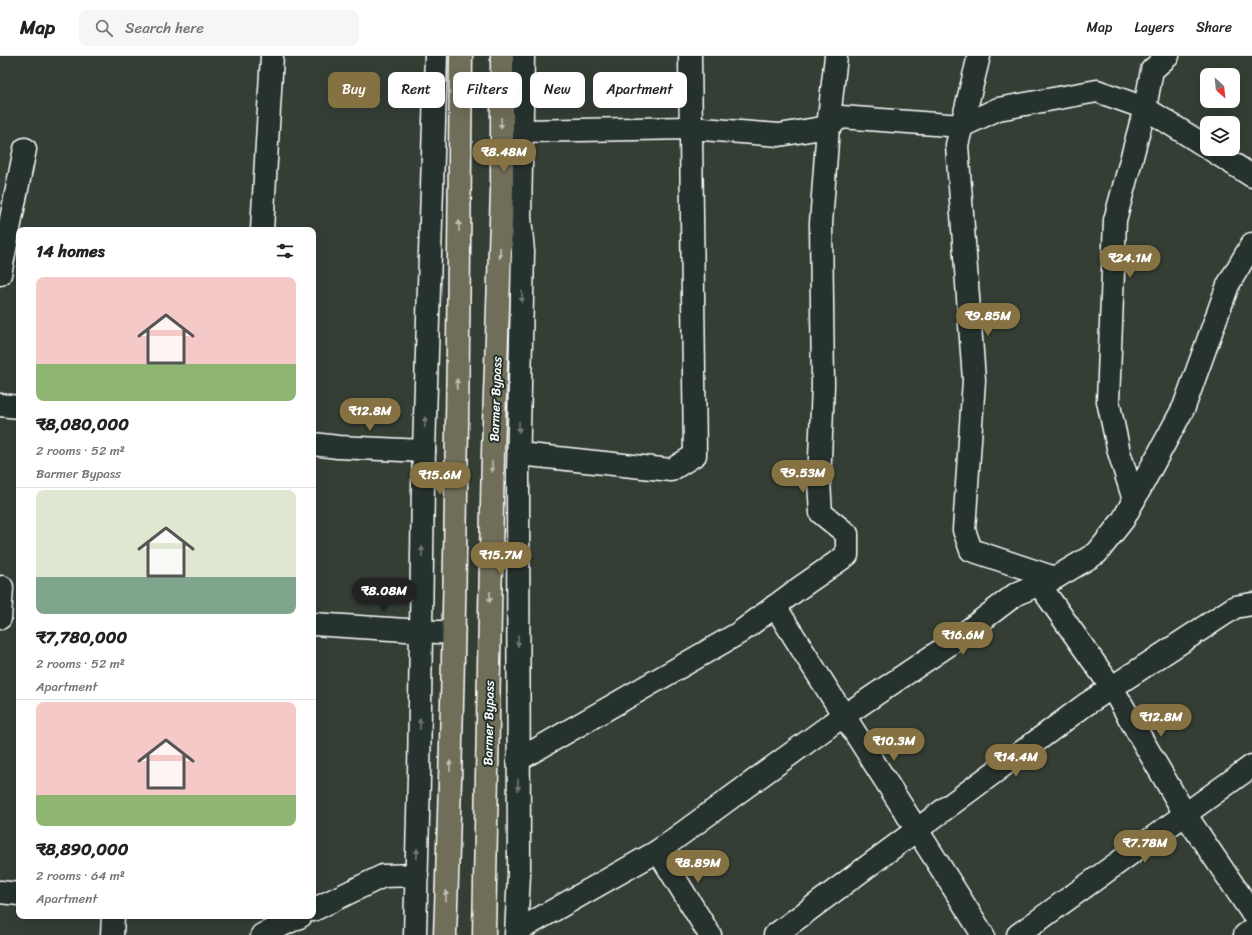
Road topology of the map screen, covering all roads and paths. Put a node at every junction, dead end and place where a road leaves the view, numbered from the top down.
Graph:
1 (272, 56) edge
2 (436, 56) edge
3 (461, 56) edge
4 (502, 56) edge
5 (523, 56) edge
6 (690, 56) edge
7 (836, 56) edge
8 (979, 56) edge
9 (1168, 56) edge
10 (1152, 63) edge
11 (1145, 108) junction
12 (962, 126) junction
13 (828, 127) junction
14 (690, 128) junction
15 (522, 131) junction
16 (1200, 143) edge
17 (25, 148) dead end
18 (1221, 156) edge
19 (1252, 176) edge
20 (511, 191) junction
21 (262, 227) edge
22 (1252, 244) edge
23 (0, 274) edge
24 (0, 405) edge
25 (16, 407) edge
26 (316, 444) edge
27 (424, 451) junction
28 (519, 454) junction
29 (1134, 500) junction
30 (1047, 581) junction
31 (7, 588) edge
32 (1252, 604) edge
33 (775, 606) junction
34 (0, 618) edge
35 (316, 624) edge
36 (421, 631) junction
37 (453, 632) junction
38 (1112, 688) junction
39 (843, 716) junction
40 (518, 760) junction
41 (1252, 766) edge
42 (1185, 814) junction
43 (918, 829) junction
44 (658, 851) junction
45 (417, 875) junction
46 (0, 892) edge
47 (16, 894) edge
48 (316, 909) edge
49 (1252, 913) edge
50 (113, 919) edge
51 (295, 919) edge
52 (1252, 930) edge
53 (517, 933) edge
54 (112, 935) edge
55 (262, 935) edge
56 (415, 935) edge
57 (445, 935) edge
58 (484, 935) edge
59 (710, 935) edge
60 (775, 935) edge
61 (983, 935) edge
62 (1018, 935) edge
63 (1245, 935) edge

1 - 21 street
27 -> 2 street
37 -> 3 highway
4 -> 20 highway, Barmer Bypass
5 - 15 street
6 - 14 street
7 - 13 street
8 - 12 street
9 - 10 street
10 - 11 street
11 - 12 street
11 - 16 street
11 - 29 street
12 - 13 street
12 - 30 street
13 - 14 street
13 - 33 street
14 - 15 street
14 - 28 street
15 - 20 street
17 - 23 street
18 - 19 street
20 -> 28 street
20 -> 58 highway, Barmer Bypass
22 - 29 street
24 - 25 street
26 - 27 street
36 -> 27 street
28 -> 40 street
29 - 30 street
30 - 38 street
30 - 39 street
31 - 34 street
32 - 38 street
33 - 39 street
33 - 40 street
35 - 36 street
36 - 37 street
45 -> 36 street
57 -> 37 highway
38 - 42 street
38 - 43 street
39 - 43 street
39 - 44 street
40 -> 53 street
41 - 42 street
42 - 49 street
42 - 62 street
43 - 60 street
43 - 61 street
44 - 53 street
44 - 59 street
45 - 48 street
45 - 56 street
46 - 47 street
50 - 54 street
51 - 55 street
52 - 63 street

